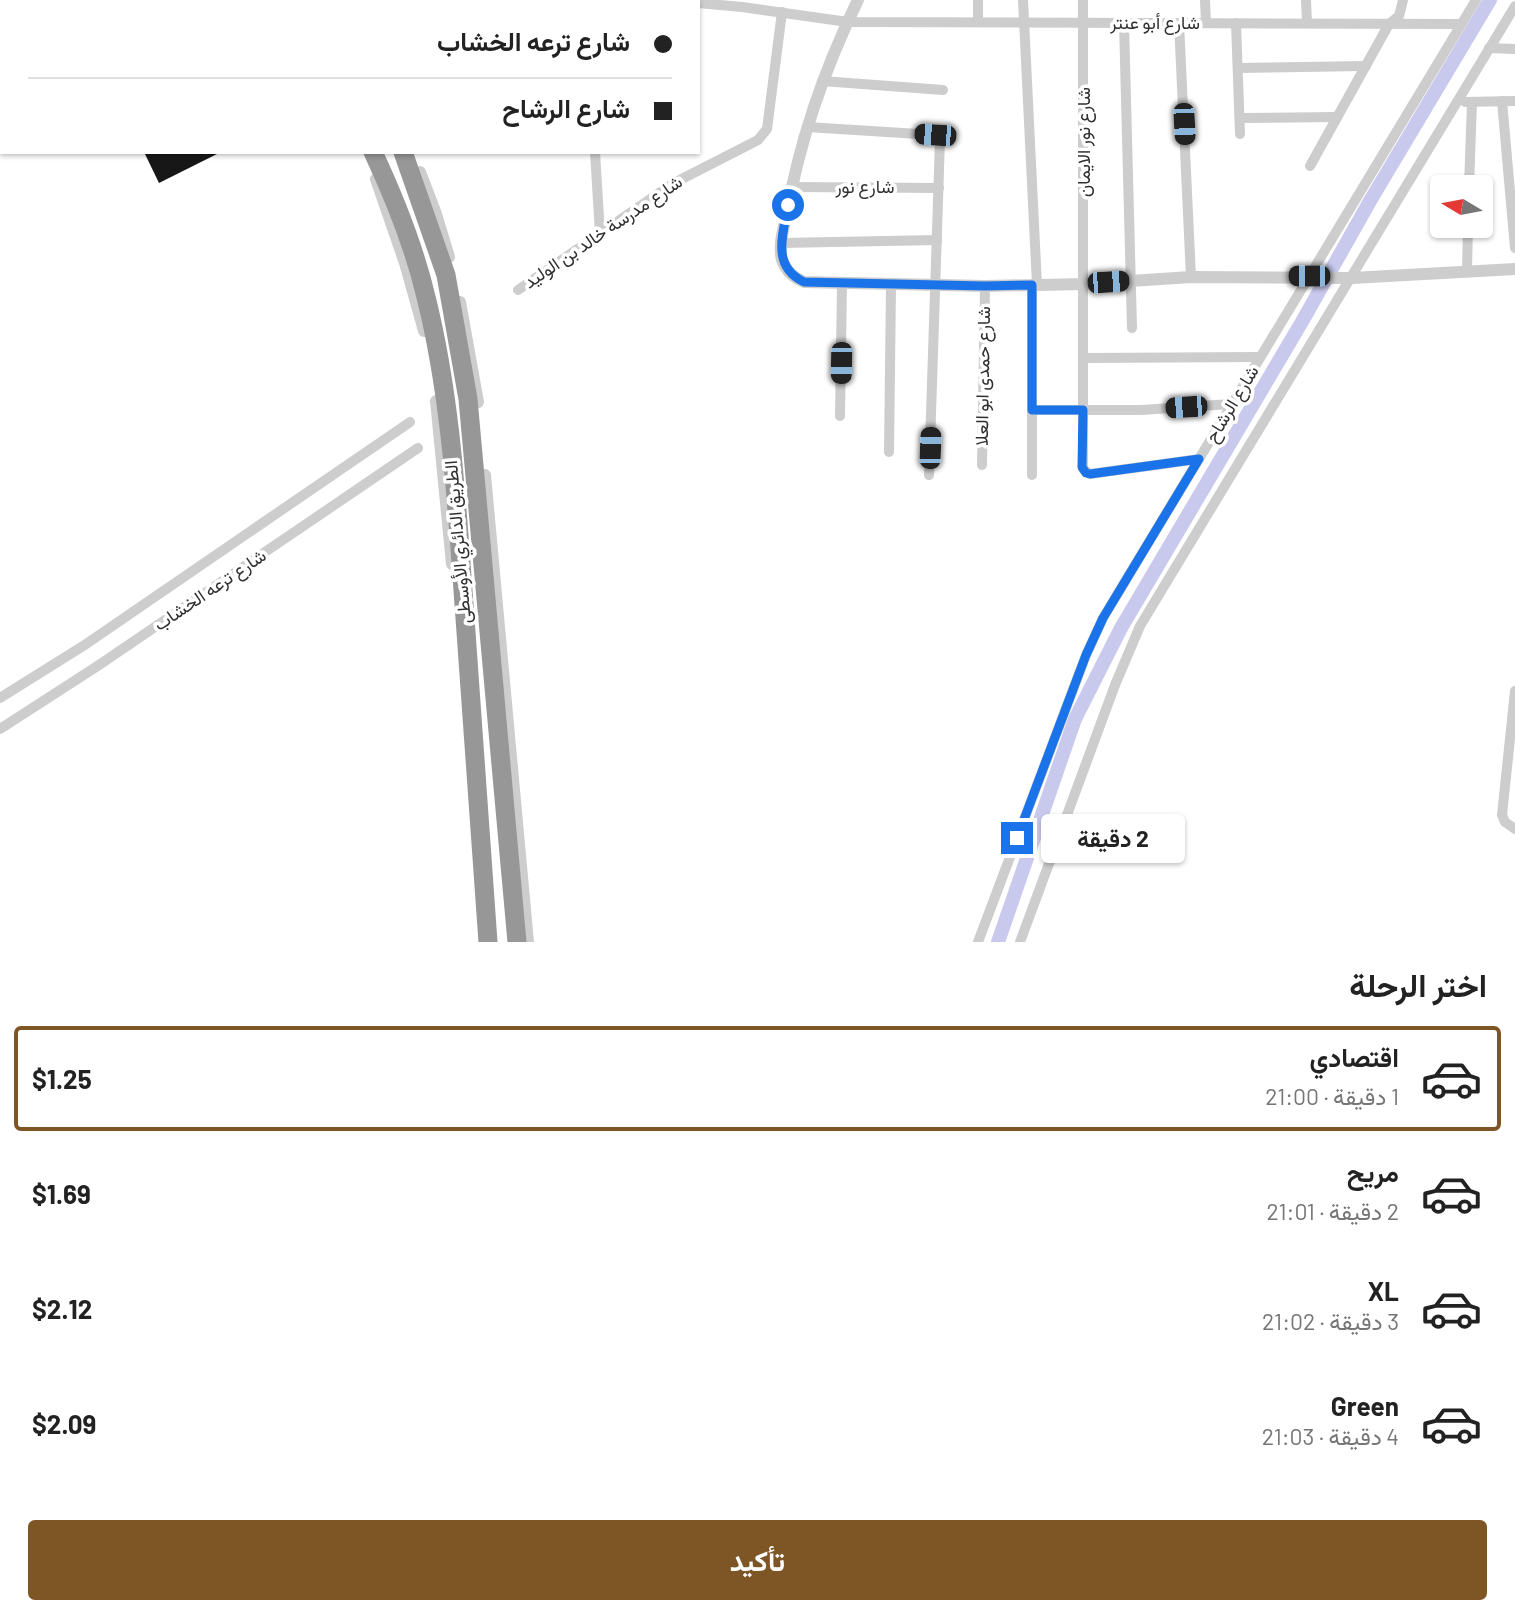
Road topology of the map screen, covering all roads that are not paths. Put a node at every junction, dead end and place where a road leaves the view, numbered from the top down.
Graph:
1 (858, 0) edge
2 (978, 0) edge
3 (1023, 0) edge
4 (1083, 0) edge
5 (1205, 0) edge
6 (1306, 0) edge
7 (1404, 0) edge
8 (1476, 0) edge
9 (700, 3) edge
10 (743, 3) edge
11 (1514, 8) edge
12 (782, 12) junction
13 (848, 22) junction
14 (978, 22) junction
15 (1024, 22) junction
16 (1083, 23) junction
17 (1124, 23) junction
18 (1179, 23) junction
19 (1206, 23) junction
20 (1236, 23) junction
21 (1307, 23) junction
22 (1389, 24) junction
23 (1461, 24) junction
24 (1489, 48) junction
25 (1515, 49) edge
26 (1366, 66) junction
27 (1238, 68) junction
28 (822, 81) junction
29 (943, 89) dead end
30 (1502, 101) junction
31 (1515, 101) edge
32 (1455, 102) junction
33 (1472, 102) junction
34 (1337, 117) junction
35 (1240, 118) junction
36 (807, 127) junction
37 (1240, 134) dead end
38 (366, 154) edge
39 (374, 154) edge
40 (404, 154) edge
41 (413, 154) edge
42 (595, 154) edge
43 (1310, 166) dead end
44 (1469, 175) edge
45 (791, 187) junction
46 (939, 188) junction
47 (600, 234) junction
48 (443, 237) junction
49 (1468, 238) edge
50 (937, 240) junction
51 (781, 243) junction
52 (1515, 248) edge
53 (402, 254) junction
54 (1467, 270) junction
55 (1515, 270) edge
56 (1309, 276) junction
57 (1191, 277) junction
58 (1352, 278) junction
59 (1130, 281) junction
60 (842, 284) junction
61 (1084, 284) junction
62 (891, 285) junction
63 (1035, 285) junction
64 (936, 286) junction
65 (985, 286) junction
66 (518, 290) dead end
67 (1132, 328) dead end
68 (1260, 357) junction
69 (1084, 358) junction
70 (1231, 404) junction
71 (1032, 410) junction
72 (1083, 410) junction
73 (840, 416) dead end
74 (410, 422) dead end
75 (418, 448) dead end
76 (888, 452) dead end
77 (1199, 459) junction
78 (982, 465) dead end
79 (929, 475) dead end
80 (1032, 475) dead end
81 (1515, 691) edge
82 (0, 698) edge
83 (506, 705) junction
84 (465, 710) junction
85 (0, 729) edge
86 (1515, 829) edge
87 (482, 942) edge
88 (488, 942) edge
89 (517, 942) edge
90 (528, 942) edge
91 (978, 942) edge
92 (1020, 942) edge

1 - 13 street
2 - 14 street
3 - 15 street
4 - 16 street, شارع نور الايمان
5 - 19 street
6 - 21 street
7 - 22 street
8 - 23 street, شارع الرشاح
9 - 10 street, شارع أبو عنتر
10 - 12 street, شارع أبو عنتر
11 - 24 street, شارع الرشاح
12 - 13 street, شارع أبو عنتر
12 - 47 street, شارع مدرسة خالد بن الوليد
13 - 14 street, شارع أبو عنتر
13 - 28 street
14 - 15 street, شارع أبو عنتر
15 - 16 street, شارع أبو عنتر
15 - 63 street
16 - 17 street, شارع أبو عنتر
16 - 61 street, شارع نور الايمان
17 - 18 street, شارع أبو عنتر
17 - 59 street
18 - 19 street, شارع أبو عنتر
18 - 57 street
19 - 20 street, شارع أبو عنتر
20 - 21 street, شارع أبو عنتر
20 - 27 street
21 - 22 street, شارع أبو عنتر
22 - 23 street, شارع أبو عنتر
22 - 26 street
23 - 56 street, شارع الرشاح
24 - 25 street
24 - 32 street, شارع الرشاح
26 - 27 street
26 - 34 street
27 - 35 street
28 - 29 street
28 - 36 street
30 - 31 street
30 - 33 street
30 - 52 street
32 - 33 street
32 - 58 street, شارع الرشاح
33 - 44 street
34 - 35 street
34 - 43 street
35 - 37 street
36 - 45 street
36 - 46 street
38 - 53 street
39 - 88 highway, الطريق الدائري الأوسطى, bridge
40 - 89 highway, الطريق الدائري الأوسطى, bridge
41 - 48 street
42 - 47 street
45 - 46 street, شارع نور
45 - 51 street
46 - 50 street
47 - 66 street, شارع مدرسة خالد بن الوليد
48 - 53 street
48 - 83 street
49 - 54 street
50 - 51 street
50 - 64 street
51 - 60 street
53 - 84 street
54 - 55 street
54 - 58 street
56 - 57 street
56 - 58 street
56 - 68 street, شارع الرشاح
57 - 59 street
58 - 92 street, شارع الرشاح
59 - 61 street
59 - 67 street
60 - 62 street
60 - 73 street
61 - 63 street
61 - 69 street, شارع نور الايمان
62 - 64 street
62 - 76 street
63 - 65 street
63 - 71 street
64 - 65 street
64 - 79 street
65 - 78 street, شارع حمدى ابو العلا
68 - 69 street
68 - 70 street, شارع الرشاح
69 - 72 street, شارع نور الايمان
70 - 72 street
70 - 77 street, شارع الرشاح
71 - 72 street
71 - 80 street
72 - 77 street, شارع نور الايمان
74 - 82 street, شارع ترعه الخشاب
75 - 85 street, شارع ترعه الخشاب
77 - 91 street, شارع الرشاح
81 - 86 street
83 - 84 street
83 - 90 street
84 - 87 street

